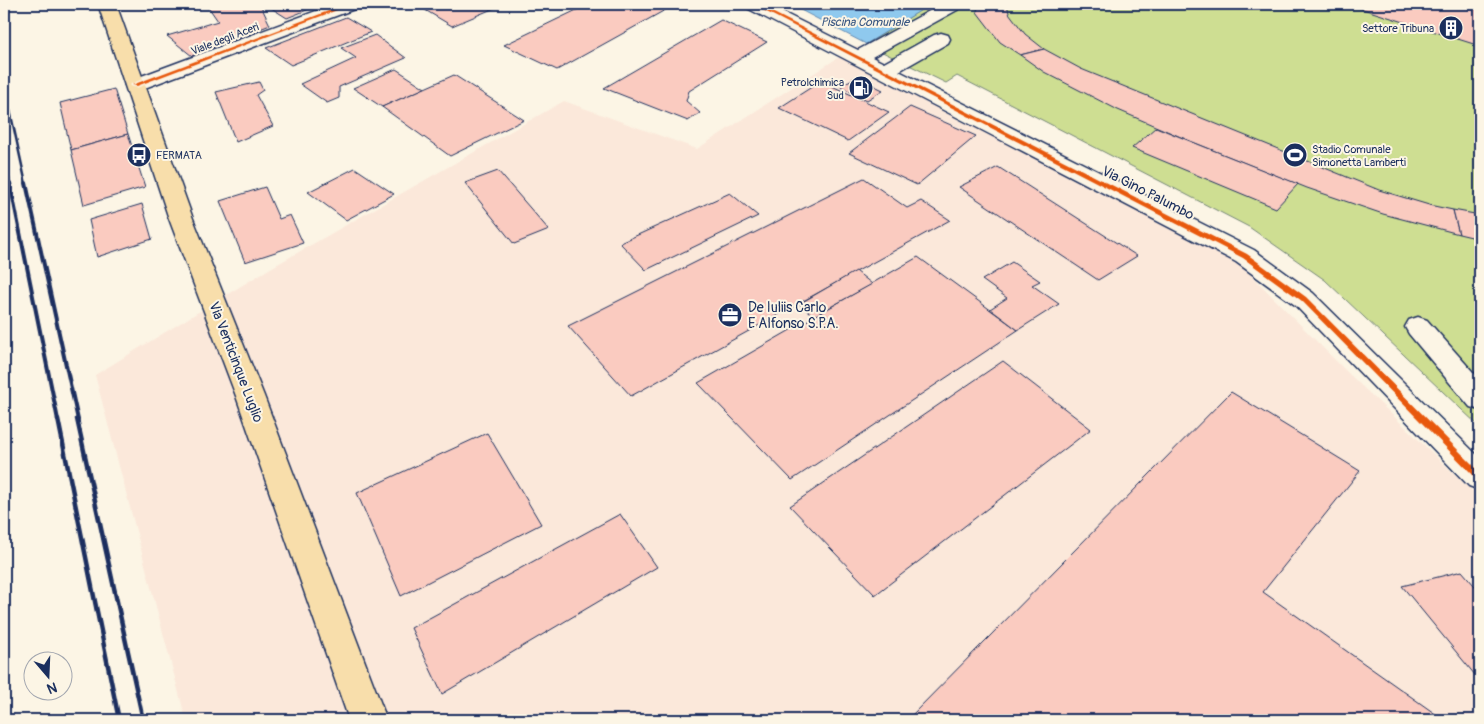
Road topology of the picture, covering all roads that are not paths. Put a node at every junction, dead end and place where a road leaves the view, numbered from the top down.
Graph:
1 (107, 4) edge
2 (350, 4) edge
3 (753, 4) edge
4 (953, 5) dead end
5 (941, 39) dead end
6 (857, 58) junction
7 (883, 72) junction
8 (135, 85) junction
9 (1418, 327) dead end
10 (1480, 399) edge
11 (1480, 477) edge
12 (368, 720) edge

1 - 8 main road, Via Venticinque Luglio
2 - 8 street, Viale degli Aceri
3 - 6 street, Via Gino Palumbo
4 - 6 street
5 - 7 street
6 - 7 street, Via Gino Palumbo
7 - 11 street, Via Gino Palumbo
8 - 12 main road, Via Venticinque Luglio
9 - 10 street

